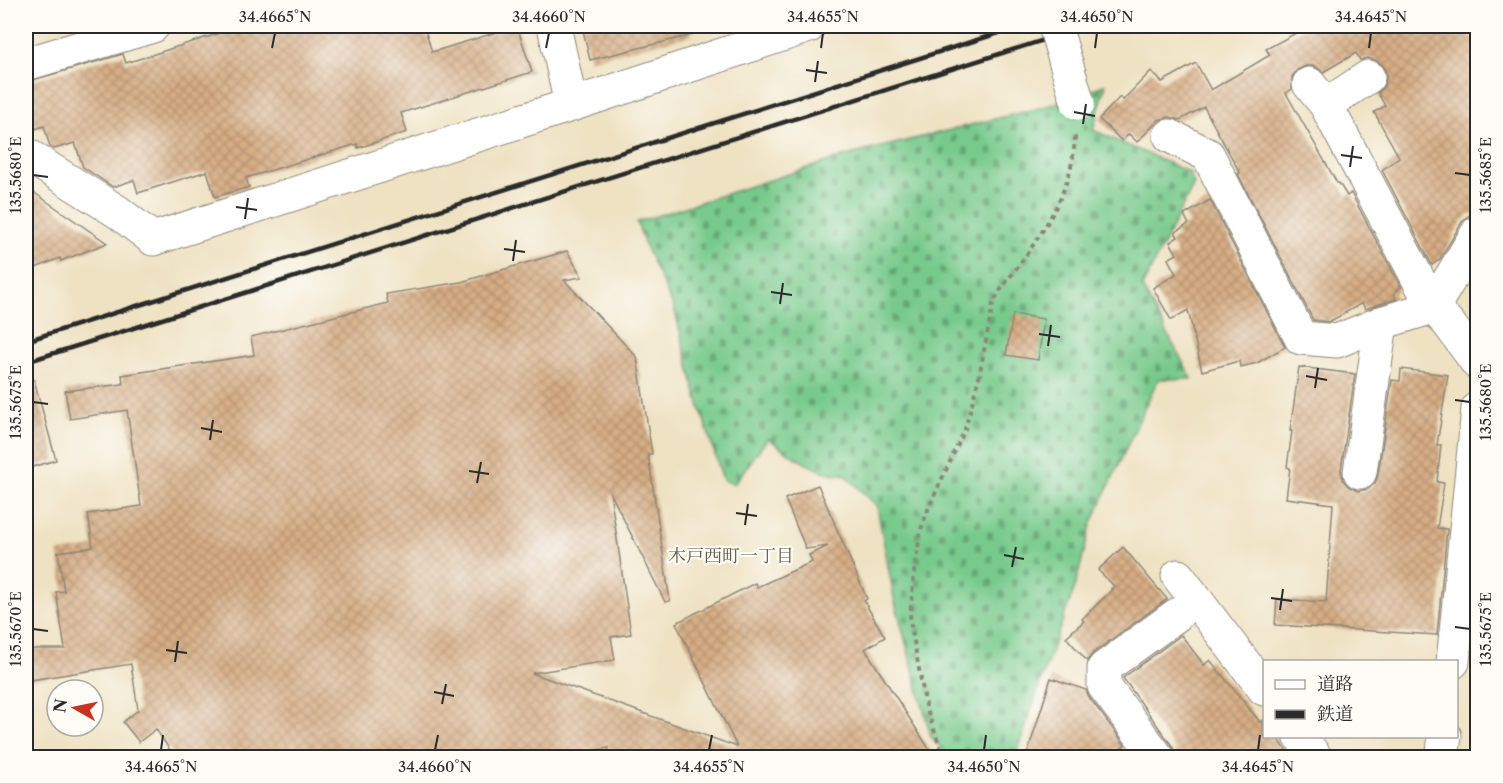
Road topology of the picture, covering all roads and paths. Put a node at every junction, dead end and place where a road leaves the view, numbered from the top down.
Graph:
1 (153, 26) edge
2 (554, 26) edge
3 (809, 26) edge
4 (1055, 26) edge
5 (26, 64) edge
6 (1368, 77) dead end
7 (1078, 104) joint
8 (571, 105) junction
9 (1170, 136) dead end
10 (26, 153) edge
11 (1478, 232) edge
12 (1433, 307) junction
13 (1381, 323) junction
14 (1478, 364) edge
15 (1478, 408) edge
16 (1360, 472) dead end
17 (1178, 576) dead end
18 (1178, 614) dead end
19 (1453, 660) edge
20 (1263, 688) edge
21 (1301, 738) edge
22 (1445, 738) edge
23 (944, 758) edge
24 (1158, 758) edge
25 (1316, 758) edge
26 (1442, 758) edge

1 - 5 street
2 - 8 street
3 - 8 street
4 - 7 street, bridge
6 - 12 street
7 - 23 path
8 - 10 street
9 - 13 street
11 - 12 street
12 - 13 street
12 - 14 street
13 - 16 street
15 - 19 street
17 - 20 street
18 - 24 street
21 - 25 street
22 - 26 street

